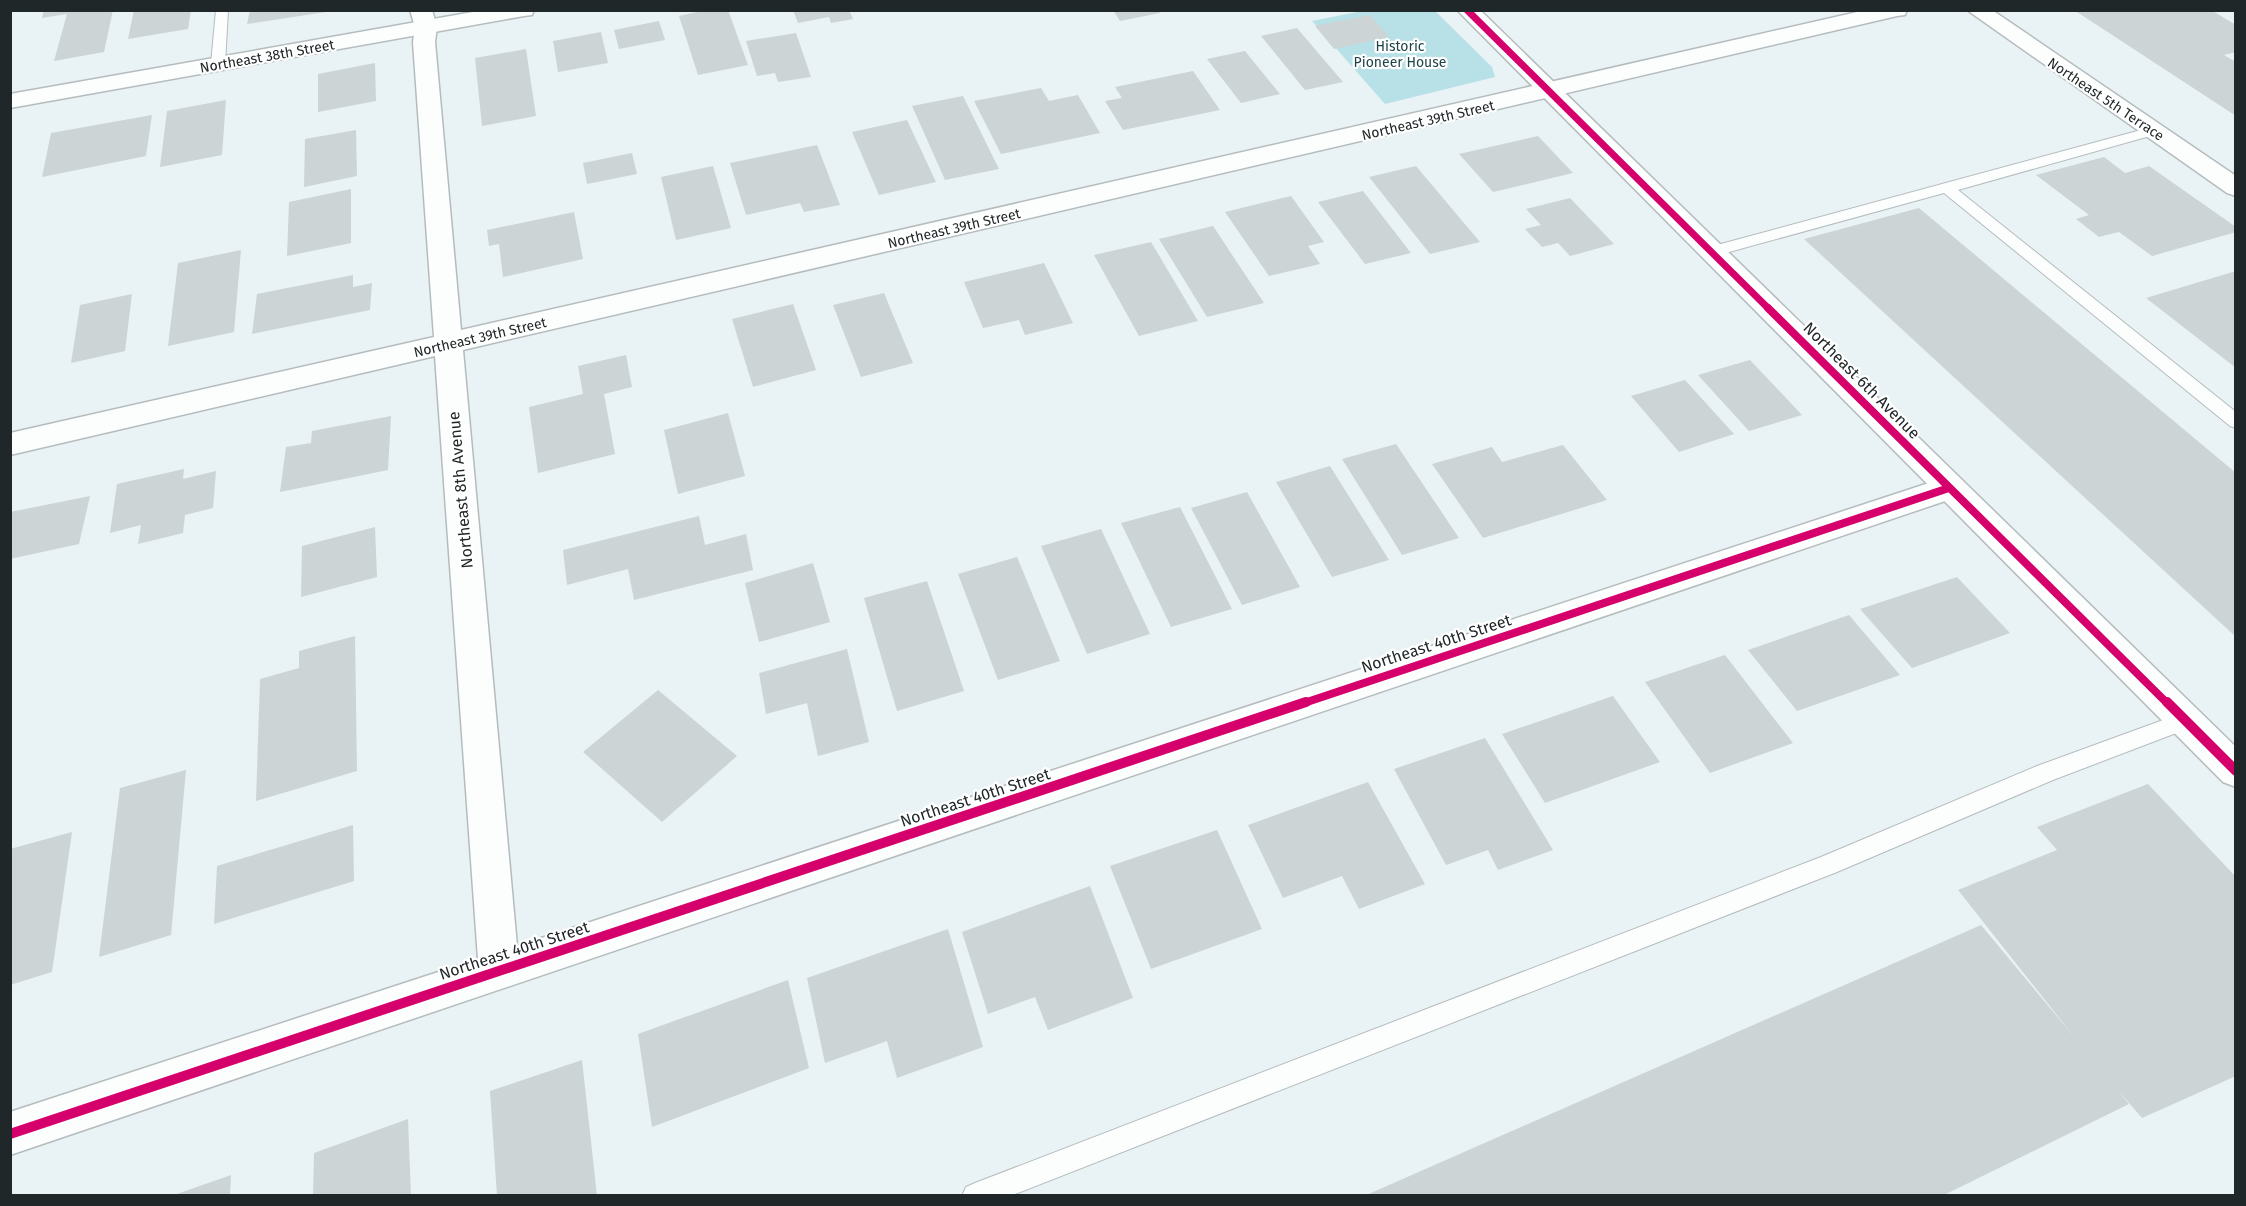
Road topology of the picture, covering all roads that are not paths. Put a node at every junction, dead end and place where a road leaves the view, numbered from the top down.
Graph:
1 (222, 10) edge
2 (524, 10) edge
3 (1467, 10) edge
4 (1897, 10) edge
5 (1977, 10) edge
6 (424, 19) edge
7 (218, 64) junction
8 (1549, 92) junction
9 (10, 101) edge
10 (2152, 131) junction
11 (1947, 188) junction
12 (2235, 188) edge
13 (1711, 252) junction
14 (448, 345) junction
15 (2235, 422) edge
16 (10, 444) edge
17 (1949, 488) junction
18 (2185, 721) junction
19 (2235, 771) edge
20 (499, 971) junction
21 (10, 1134) edge
22 (975, 1196) edge

1 - 7 lane
2 - 6 street, Northeast 38th Street
3 - 8 street, Northeast 6th Avenue
4 - 8 street, Northeast 39th Street
5 - 10 street, Northeast 5th Terrace
6 - 7 street, Northeast 38th Street
6 - 14 street, Northeast 8th Avenue
7 - 9 street, Northeast 38th Street
8 - 13 street, Northeast 6th Avenue
8 - 14 street, Northeast 39th Street
10 - 11 lane
10 - 12 street, Northeast 5th Terrace
11 - 13 lane
11 - 15 lane
13 - 17 street, Northeast 6th Avenue
14 - 16 street, Northeast 39th Street
14 - 20 street, Northeast 8th Avenue
17 - 18 street, Northeast 6th Avenue
17 - 20 street, Northeast 40th Street
18 - 19 street, Northeast 6th Avenue
18 - 22 lane
20 - 21 street, Northeast 40th Street

